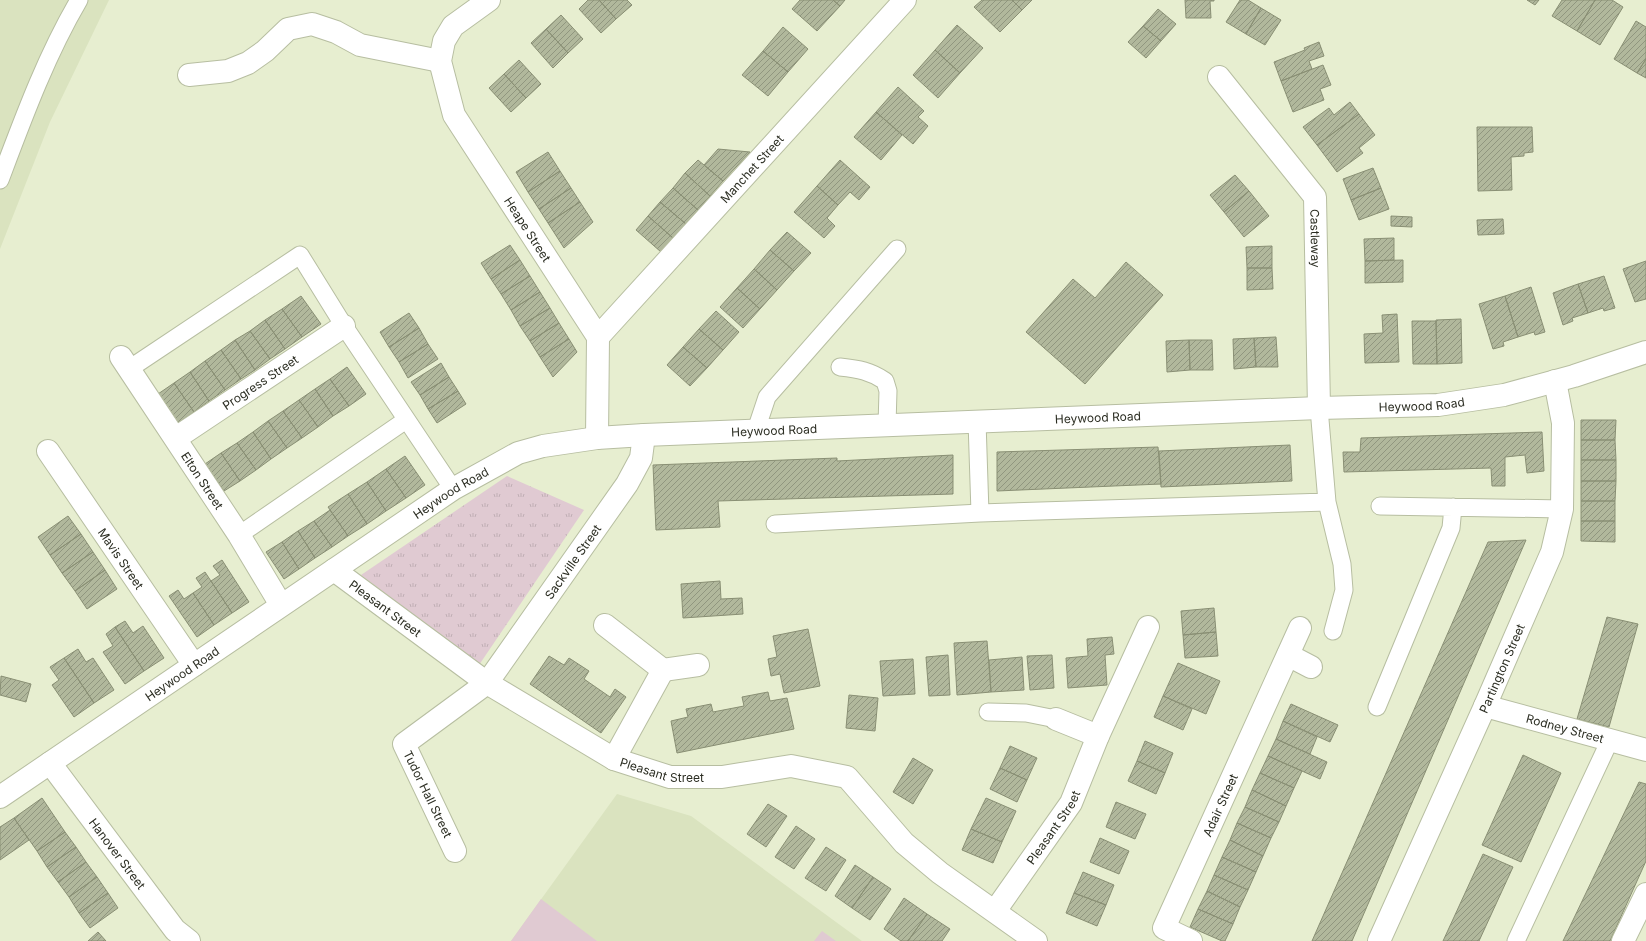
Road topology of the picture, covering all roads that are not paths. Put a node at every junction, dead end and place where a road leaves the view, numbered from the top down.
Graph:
1 (79, 0) edge
2 (489, 0) edge
3 (905, 0) edge
4 (440, 61) junction
5 (189, 75) dead end
6 (1219, 77) dead end
7 (0, 180) edge
8 (897, 249) dead end
9 (344, 326) junction
10 (598, 337) junction
11 (1646, 352) edge
12 (125, 363) joint
13 (840, 367) dead end
14 (1555, 381) junction
15 (1319, 408) junction
16 (406, 420) junction
17 (977, 421) junction
18 (887, 425) junction
19 (756, 430) junction
20 (644, 435) junction
21 (176, 438) junction
22 (597, 438) junction
23 (48, 451) dead end
24 (453, 489) junction
25 (1327, 502) junction
26 (1380, 506) dead end
27 (1453, 507) junction
28 (1562, 509) junction
29 (980, 513) junction
30 (775, 524) dead end
31 (239, 535) junction
32 (334, 570) junction
33 (281, 605) junction
34 (605, 625) dead end
35 (1148, 627) dead end
36 (1300, 628) dead end
37 (1333, 631) dead end
38 (1288, 655) junction
39 (194, 665) junction
40 (698, 665) dead end
41 (1311, 667) dead end
42 (663, 670) junction
43 (487, 683) junction
44 (1485, 706) junction
45 (1377, 707) dead end
46 (988, 712) dead end
47 (1056, 719) joint
48 (1098, 736) junction
49 (1610, 740) junction
50 (1646, 750) edge
51 (614, 759) junction
52 (50, 763) junction
53 (0, 797) edge
54 (455, 851) dead end
55 (1646, 894) edge
56 (995, 911) junction
57 (189, 941) edge
58 (1036, 941) edge
59 (1191, 941) edge
60 (1379, 941) edge
61 (1516, 941) edge
62 (1623, 941) edge

1 - 7 lane
2 - 4 street, Heape Street
3 - 10 street, Manchet Street
4 - 5 street
4 - 10 street, Heape Street
6 - 15 street, Castleway
8 - 19 lane
9 - 12 lane
9 - 16 lane
9 - 21 street, Progress Street
10 - 22 street
11 - 14 street, Heywood Road
12 - 21 street, Elton Street
13 - 18 lane
14 - 15 street, Heywood Road
14 - 28 street, Partington Street
15 - 17 street, Heywood Road
15 - 25 lane
16 - 24 lane
16 - 31 lane
17 - 18 street, Heywood Road
17 - 29 lane
18 - 19 street, Heywood Road
19 - 20 street, Heywood Road
20 - 22 street, Heywood Road
20 - 43 street, Sackville Street
21 - 31 street, Elton Street
22 - 24 street, Heywood Road
23 - 39 street, Mavis Street
24 - 32 street, Heywood Road
25 - 29 lane
25 - 37 lane
26 - 27 lane
27 - 28 lane
27 - 45 lane
28 - 44 street, Partington Street
29 - 30 lane
31 - 33 street, Elton Street
32 - 33 street, Heywood Road
32 - 43 street, Pleasant Street
33 - 39 street, Heywood Road
34 - 42 street
35 - 48 street, Pleasant Street
36 - 38 street, Adair Street
38 - 41 street
38 - 59 street, Adair Street
39 - 52 street, Heywood Road
40 - 42 street
42 - 51 street
43 - 51 street, Pleasant Street
43 - 54 street, Tudor Hall Street
44 - 49 street, Rodney Street
44 - 60 street, Partington Street
46 - 47 lane
47 - 48 street
48 - 56 street, Pleasant Street
49 - 50 street, Rodney Street
49 - 61 lane
51 - 56 street, Pleasant Street
52 - 53 street, Heywood Road
52 - 57 street, Hanover Street
55 - 62 street
56 - 58 street, Pleasant Street

